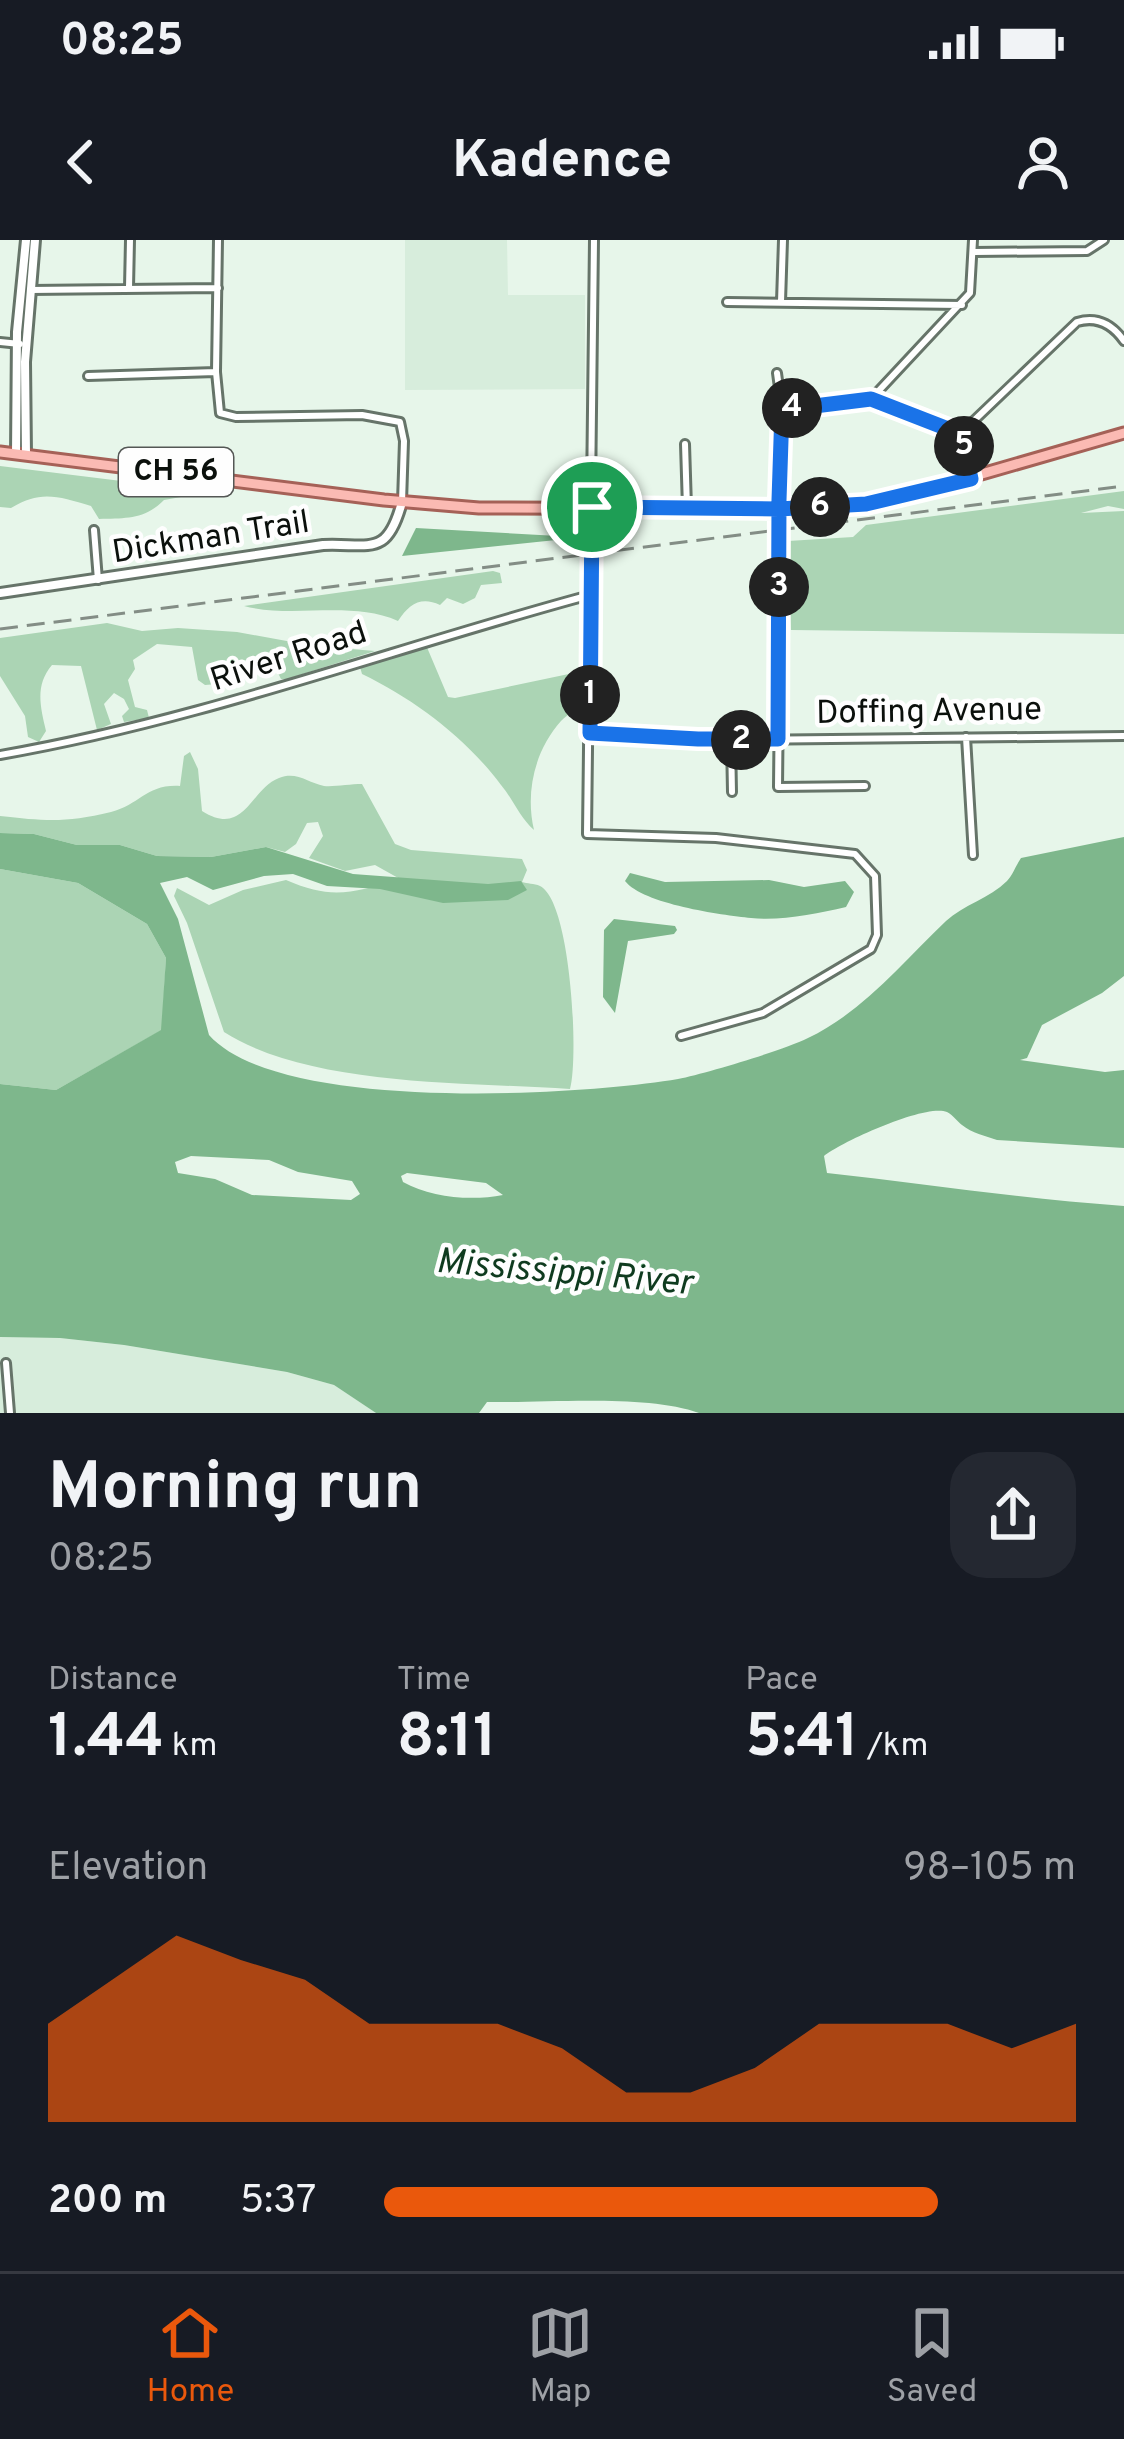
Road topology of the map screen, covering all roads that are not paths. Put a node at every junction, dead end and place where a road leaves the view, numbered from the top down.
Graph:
1 (26, 240) edge
2 (35, 240) edge
3 (130, 240) edge
4 (218, 240) edge
5 (594, 240) edge
6 (783, 240) edge
7 (973, 240) edge
8 (1104, 240) edge
9 (973, 252) junction
10 (129, 288) junction
11 (218, 288) junction
12 (30, 290) junction
13 (727, 302) dead end
14 (781, 302) junction
15 (962, 305) junction
16 (1124, 341) edge
17 (0, 342) edge
18 (22, 344) junction
19 (216, 372) junction
20 (777, 373) dead end
21 (88, 376) dead end
22 (871, 399) junction
23 (782, 410) junction
24 (1124, 433) edge
25 (961, 434) junction
26 (685, 444) dead end
27 (0, 452) edge
28 (21, 454) junction
29 (971, 479) junction
30 (402, 502) junction
31 (592, 507) junction
32 (687, 508) junction
33 (779, 509) junction
34 (94, 530) dead end
35 (98, 580) junction
36 (0, 592) edge
37 (590, 595) junction
38 (590, 733) junction
39 (1124, 736) edge
40 (966, 737) junction
41 (778, 739) junction
42 (731, 740) junction
43 (0, 755) edge
44 (865, 786) dead end
45 (732, 792) dead end
46 (973, 855) dead end
47 (681, 1036) dead end
48 (6, 1363) dead end
49 (10, 1413) edge

1 - 18 street
2 - 12 street
3 - 10 street
4 - 11 street
5 - 31 street
6 - 14 street
7 - 9 street
8 - 9 street
9 - 15 street
10 - 11 street
10 - 12 street
11 - 19 street
12 - 18 street
13 - 14 street
14 - 15 street
15 - 22 street
16 - 25 street
17 - 18 street
18 - 28 street
19 - 21 street
19 - 30 street
20 - 23 street
22 - 23 street
22 - 25 street
23 - 33 street
24 - 29 main road, CH 56
25 - 29 street
26 - 32 street
27 - 28 main road, CH 56
28 - 30 main road, CH 56
29 - 33 main road, CH 56
30 - 31 main road, CH 56
30 - 35 street, Dickman Trail
31 - 32 main road, CH 56
31 - 37 street
32 - 33 main road, CH 56
33 - 41 street
34 - 35 street
35 - 36 street, Dickman Trail
37 - 38 street
37 - 43 street, River Road
38 - 42 street, Doffing Avenue
38 - 47 street
39 - 40 street, Doffing Avenue
40 - 41 street, Doffing Avenue
40 - 46 street
41 - 42 street, Doffing Avenue
41 - 44 street
42 - 45 street
48 - 49 street

